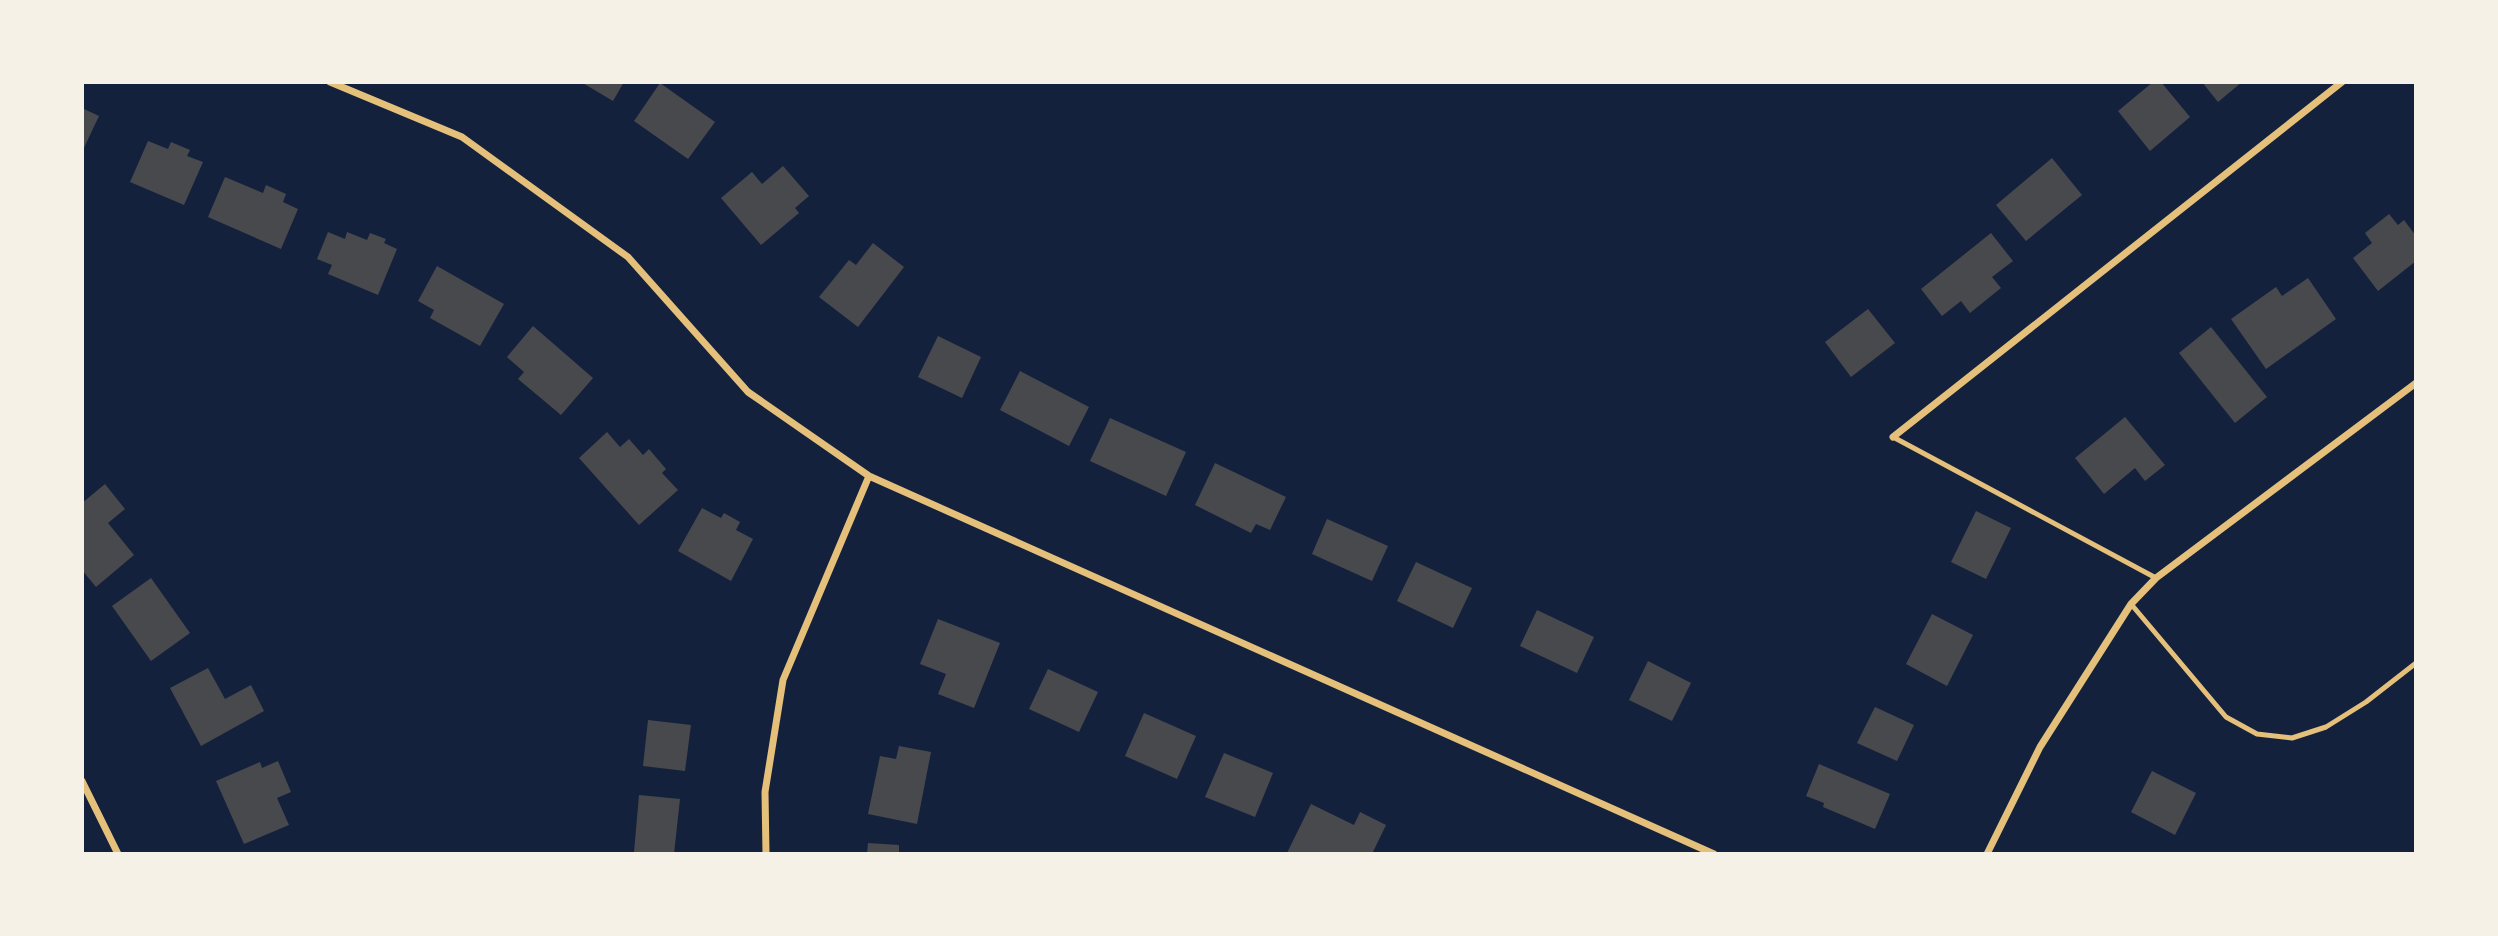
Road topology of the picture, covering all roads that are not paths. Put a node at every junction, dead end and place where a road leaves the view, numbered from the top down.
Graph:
1 (330, 82) edge
2 (2342, 82) edge
3 (2416, 383) edge
4 (1893, 436) joint
5 (869, 476) junction
6 (2156, 578) junction
7 (2131, 604) junction
8 (2416, 663) edge
9 (82, 781) edge
10 (118, 854) edge
11 (766, 854) edge
12 (1714, 854) edge
13 (1987, 854) edge

1 - 5 street
2 - 4 street
3 - 6 street
4 - 6 lane
5 - 11 street
5 - 12 street
6 - 7 street
7 - 8 lane
7 - 13 street
9 - 10 street

